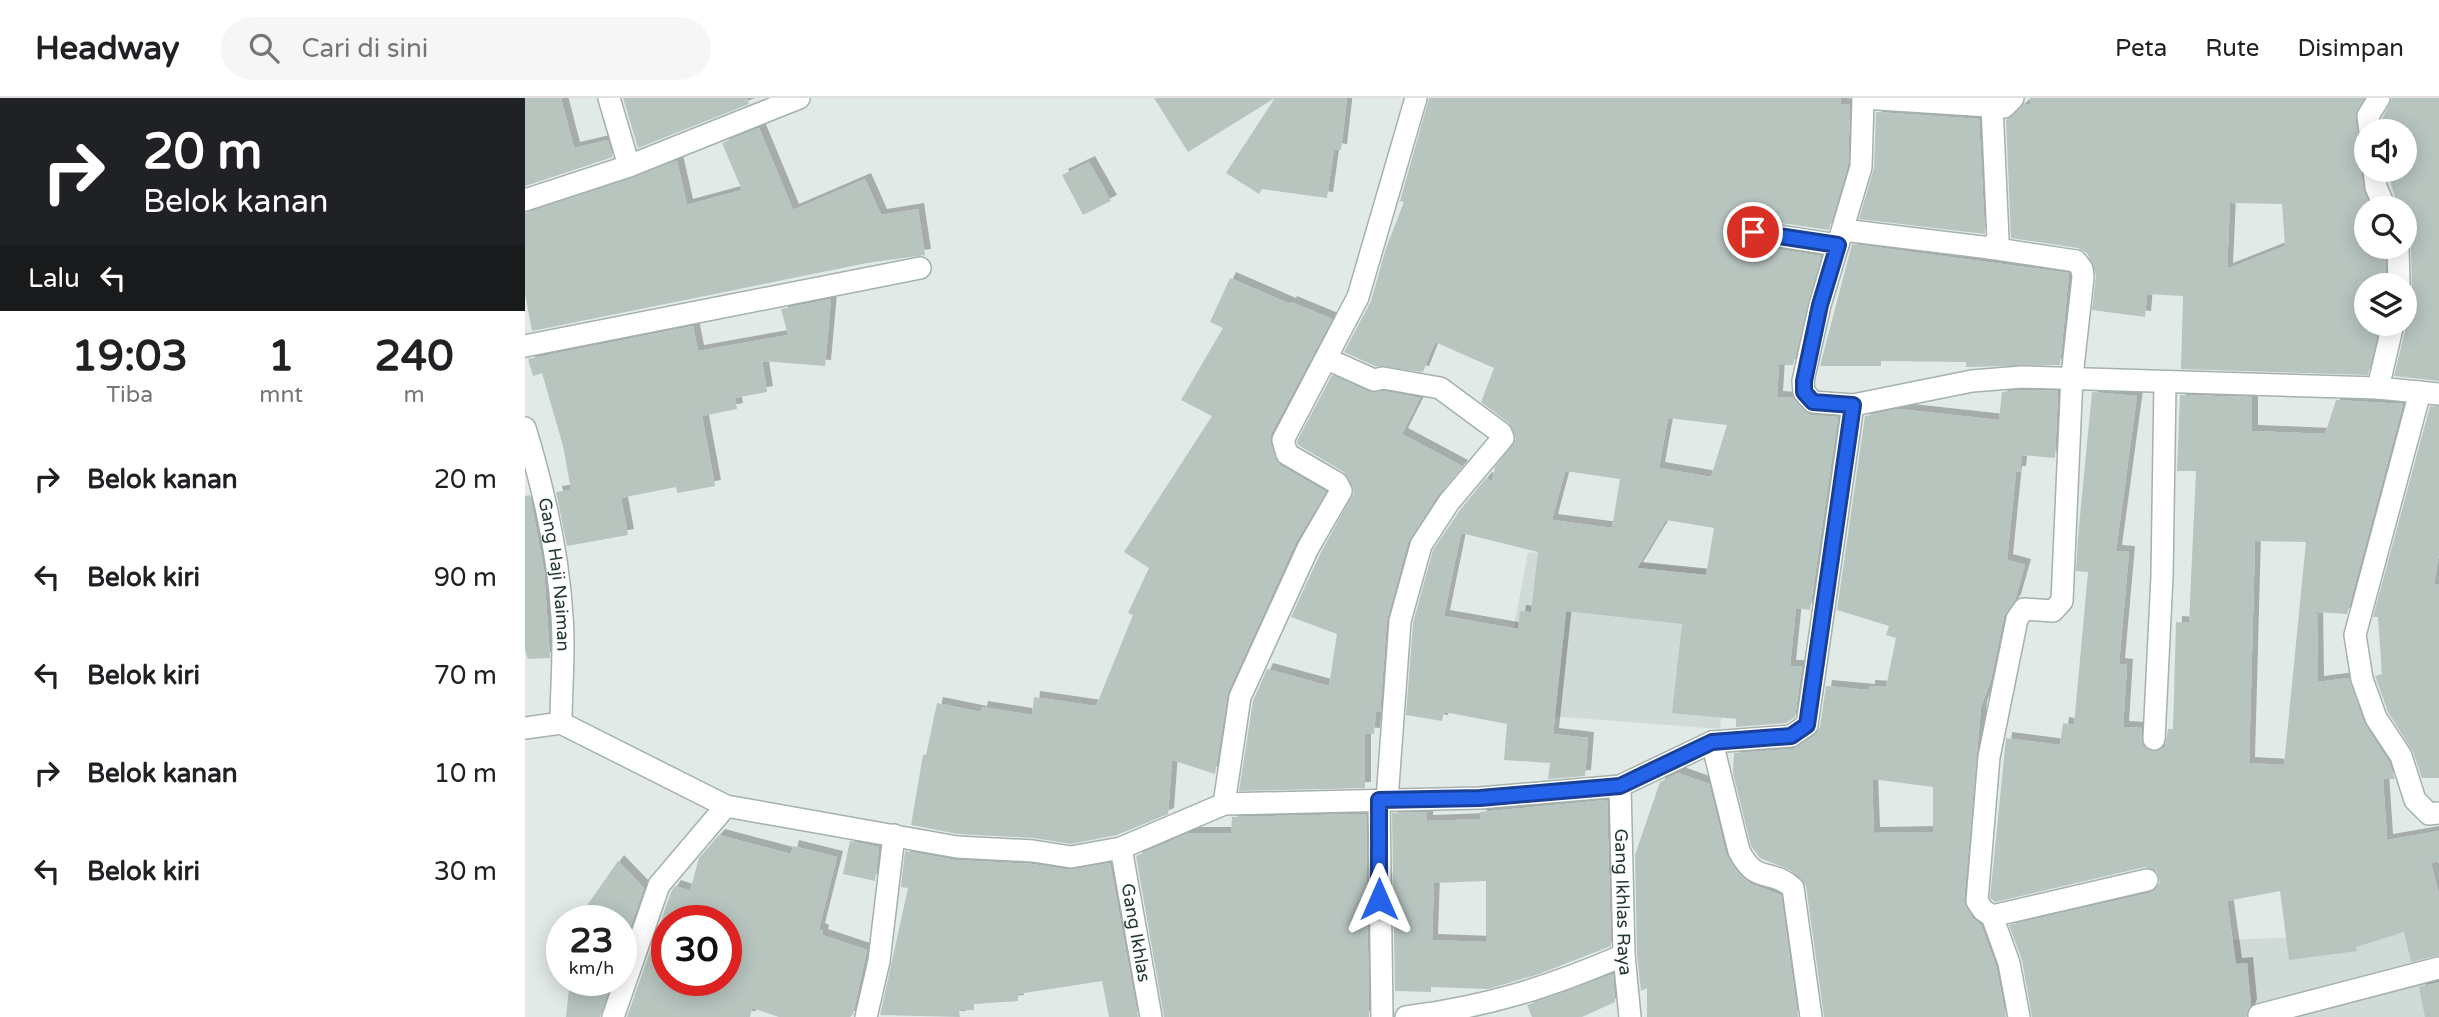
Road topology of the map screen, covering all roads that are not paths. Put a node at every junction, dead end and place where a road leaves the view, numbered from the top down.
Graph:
1 (609, 98) edge
2 (799, 98) edge
3 (1416, 98) edge
4 (2013, 98) edge
5 (2379, 98) edge
6 (1863, 99) edge
7 (1992, 106) junction
8 (2368, 119) edge
9 (629, 166) junction
10 (525, 201) edge
11 (1753, 232) dead end
12 (1841, 238) junction
13 (1990, 248) junction
14 (920, 268) dead end
15 (2390, 336) edge
16 (525, 346) edge
17 (1327, 359) junction
18 (2072, 376) junction
19 (2165, 383) junction
20 (2378, 388) junction
21 (2430, 393) edge
22 (1853, 405) junction
23 (525, 428) edge
24 (561, 723) junction
25 (525, 728) edge
26 (2154, 739) dead end
27 (1712, 742) junction
28 (1620, 786) junction
29 (1383, 800) junction
30 (723, 804) junction
31 (1224, 804) junction
32 (2439, 813) edge
33 (894, 835) junction
34 (1121, 848) junction
35 (2147, 880) dead end
36 (1992, 916) junction
37 (1624, 954) junction
38 (2439, 968) edge
39 (2259, 1015) dead end
40 (613, 1017) edge
41 (866, 1017) edge
42 (1151, 1017) edge
43 (1382, 1017) edge
44 (1406, 1017) edge
45 (1630, 1017) edge
46 (1811, 1017) edge
47 (2019, 1017) edge

1 - 9 street
2 - 9 street
3 - 17 street
4 - 7 street
5 - 8 street
6 - 7 street
6 - 12 street
7 - 13 street
9 - 10 street
11 - 12 street
12 - 13 street
12 - 22 street
13 - 18 street
14 - 16 street
15 - 20 street
17 - 29 street
17 - 31 street
18 - 19 street
18 - 22 street
18 - 36 street
19 - 20 street
19 - 26 street
20 - 21 street
21 - 32 street
22 - 27 street
23 - 24 street, Gang Haji Naiman
24 - 25 street
24 - 30 street
27 - 28 street
27 - 46 street
28 - 29 street
28 - 37 street, Gang Ikhlas Raya
29 - 31 street
29 - 43 street
30 - 33 street
30 - 40 street
31 - 34 street
33 - 34 street
33 - 41 street
34 - 42 street, Gang Ikhlas
35 - 36 street
36 - 47 street
37 - 44 street
37 - 45 street, Gang Ikhlas Raya
38 - 39 street

